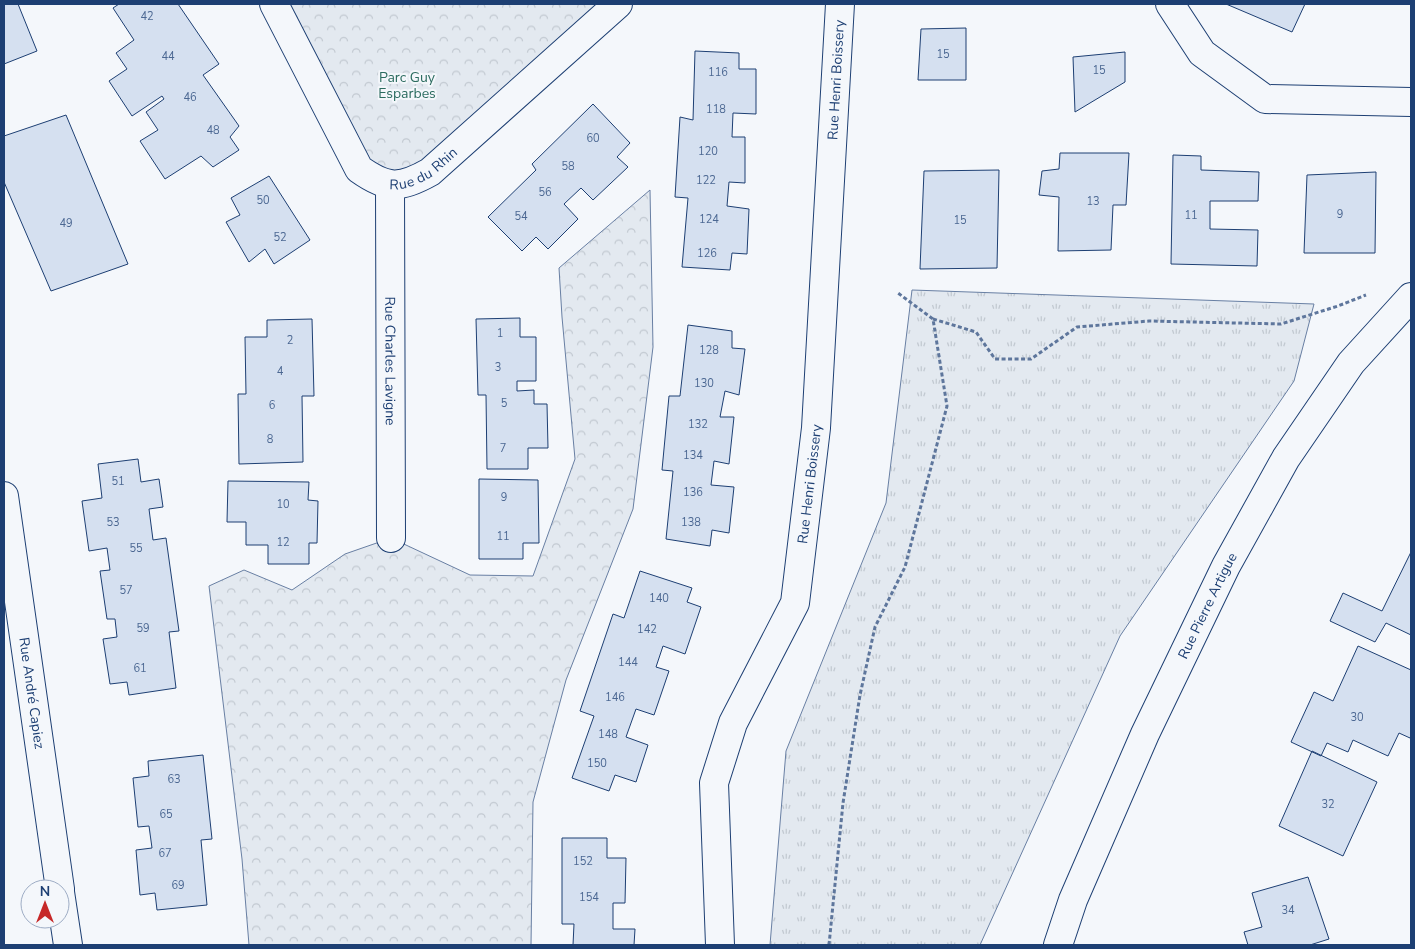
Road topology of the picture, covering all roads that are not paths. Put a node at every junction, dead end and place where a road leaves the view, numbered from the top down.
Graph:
1 (274, 4) edge
2 (618, 4) edge
3 (840, 4) edge
4 (1170, 4) edge
5 (1411, 102) edge
6 (390, 185) junction
7 (1411, 297) edge
8 (4, 496) edge
9 (391, 538) dead end
10 (58, 879) edge
11 (66, 929) edge
12 (68, 945) edge
13 (720, 945) edge
14 (1058, 945) edge

1 - 6 street, Rue du Rhin
2 - 6 street, Rue du Rhin
3 - 13 street, Rue Henri Boissery
4 - 5 street
6 - 9 street, Rue Charles Lavigne
7 - 14 street, Rue Pierre Artigue
8 - 10 street, Rue André Capiez
11 - 12 street, Rue André Capiez

